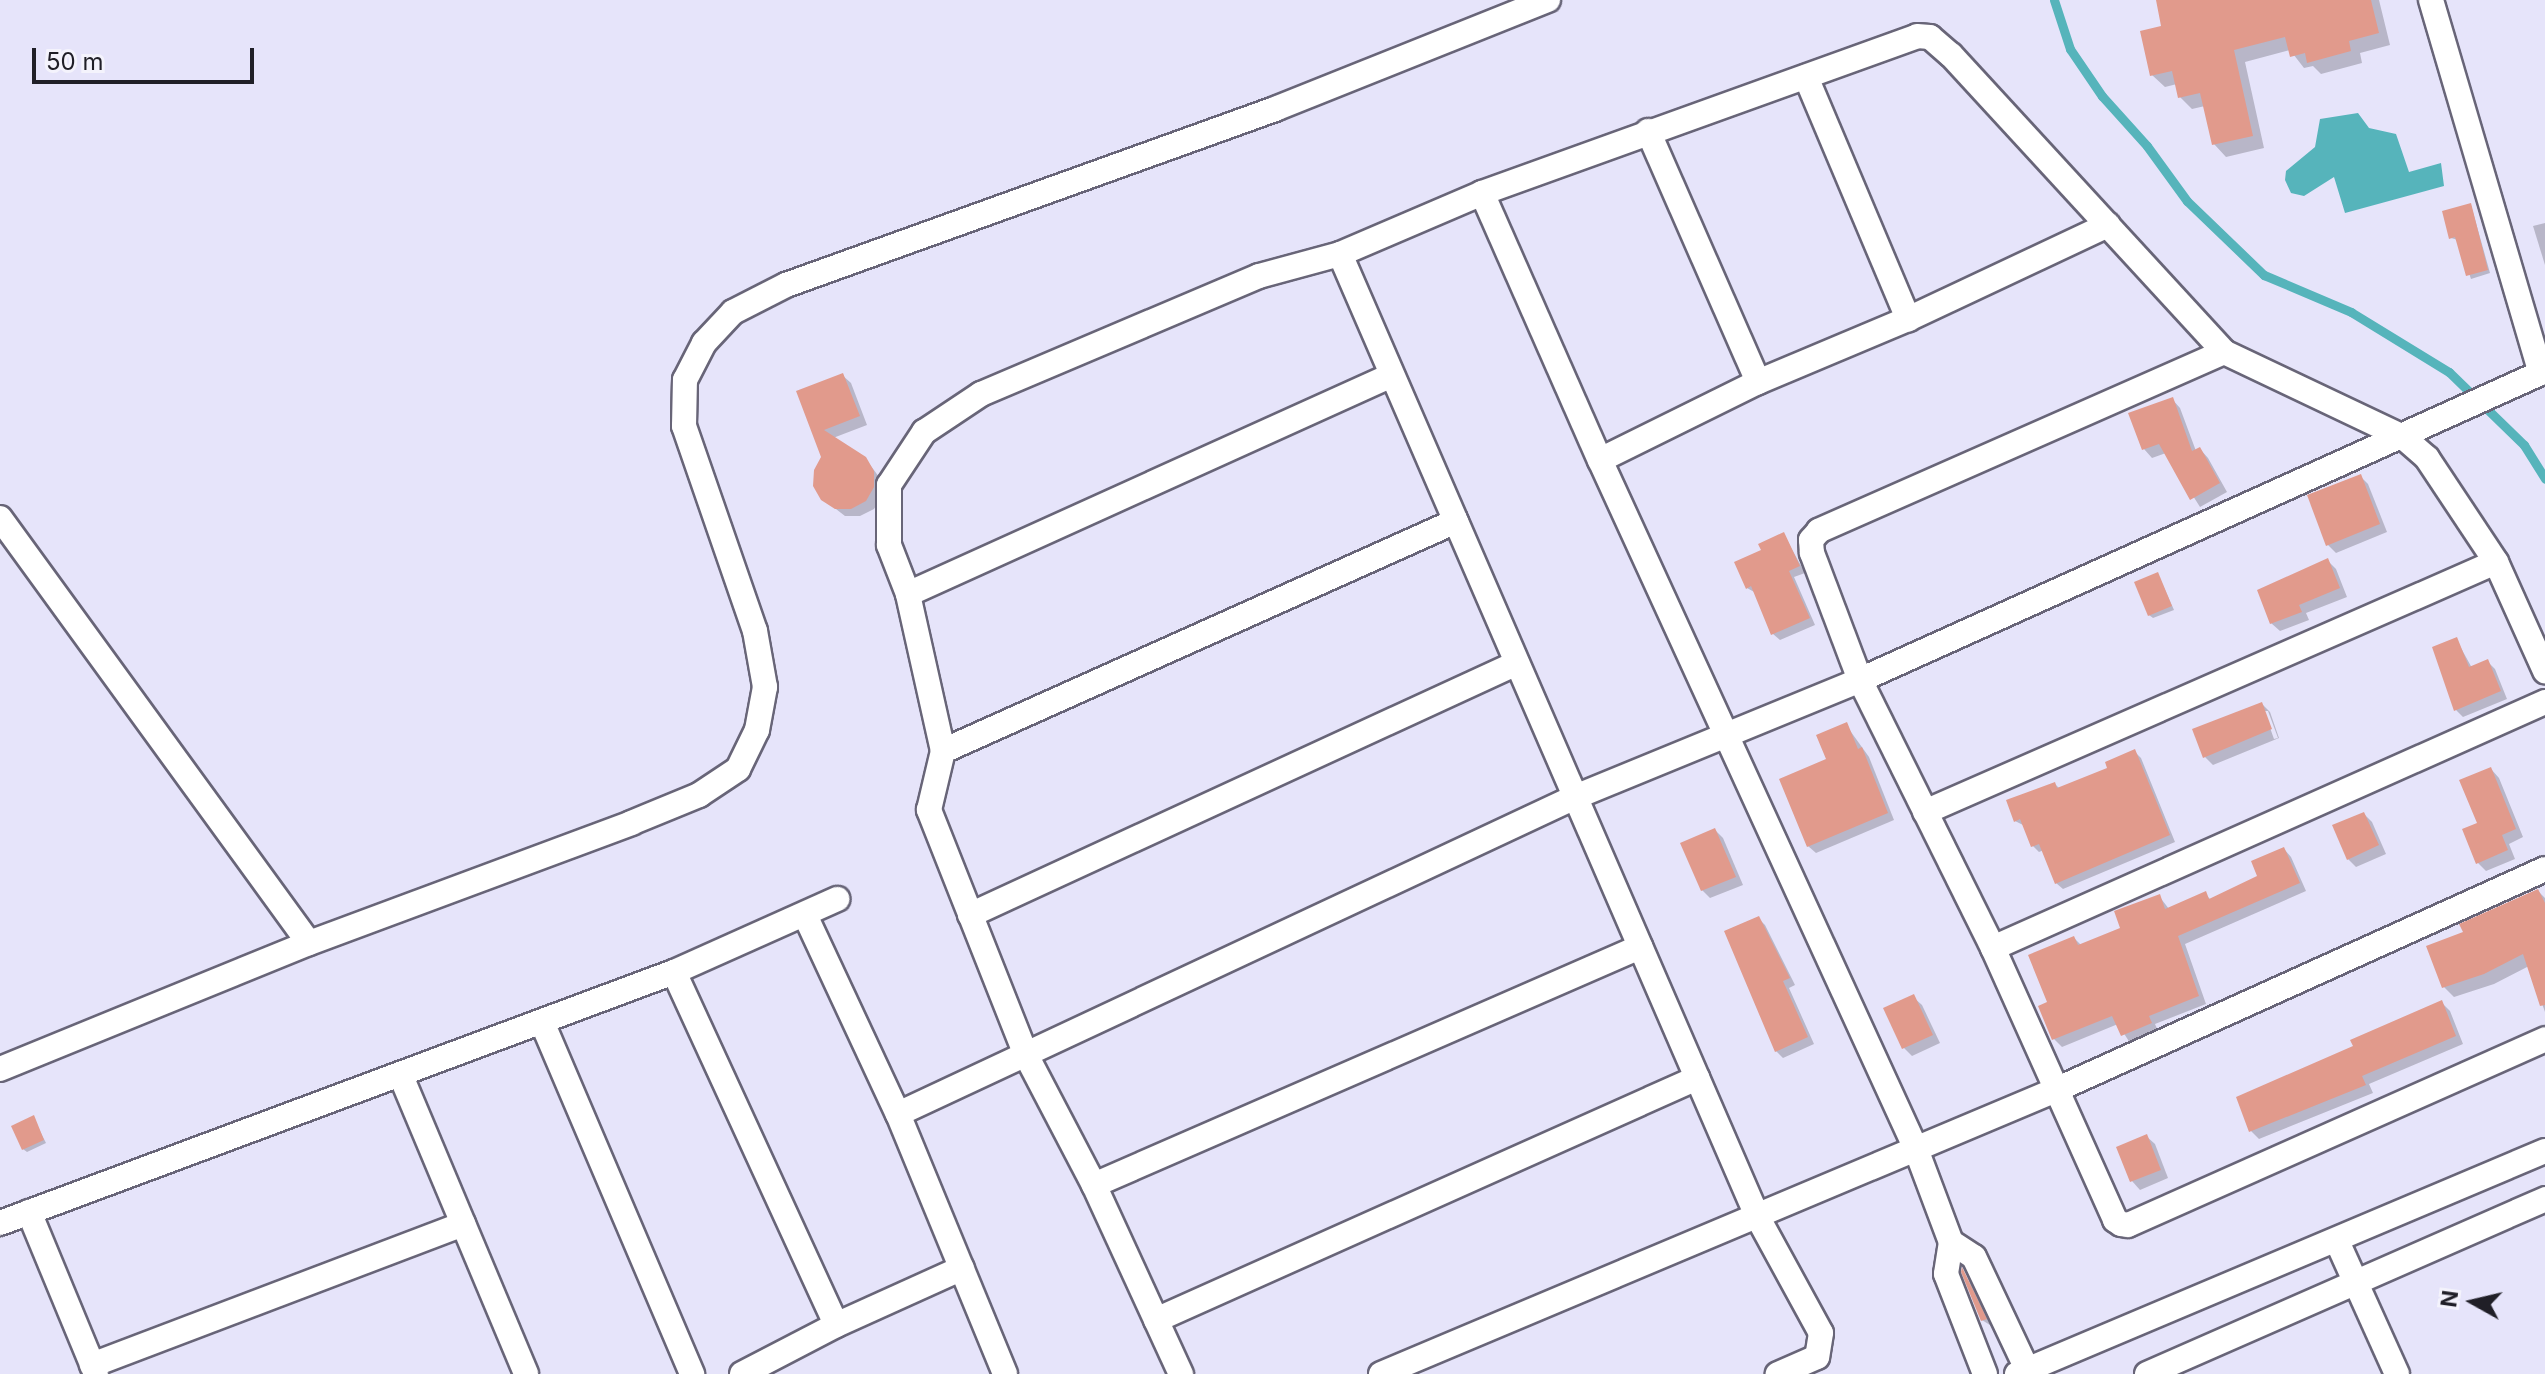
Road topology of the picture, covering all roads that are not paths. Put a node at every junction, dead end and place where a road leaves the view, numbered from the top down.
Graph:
1 (1548, 0) edge
2 (2431, 0) edge
3 (1806, 77) junction
4 (1648, 131) junction
5 (1482, 193) junction
6 (2108, 225) junction
7 (1340, 254) junction
8 (1908, 319) junction
9 (2224, 352) junction
10 (2543, 372) edge
11 (1392, 375) junction
12 (1758, 382) junction
13 (2403, 437) junction
14 (1600, 460) junction
15 (0, 518) edge
16 (1456, 521) junction
17 (2496, 562) junction
18 (908, 594) junction
19 (1517, 663) junction
20 (2545, 671) edge
21 (1860, 680) junction
22 (2545, 702) edge
23 (1726, 736) junction
24 (943, 751) junction
25 (1575, 797) junction
26 (1925, 812) junction
27 (2545, 869) edge
28 (837, 899) dead end
29 (805, 915) junction
30 (970, 915) junction
31 (309, 943) junction
32 (1640, 947) junction
33 (1993, 948) junction
34 (674, 972) junction
35 (542, 1022) junction
36 (2545, 1039) edge
37 (1026, 1055) junction
38 (0, 1069) edge
39 (401, 1076) junction
40 (1697, 1078) junction
41 (2058, 1089) junction
42 (898, 1114) junction
43 (1916, 1149) junction
44 (2545, 1151) edge
45 (1094, 1185) junction
46 (2545, 1199) edge
47 (29, 1212) junction
48 (1757, 1216) junction
49 (0, 1223) edge
50 (463, 1224) junction
51 (2337, 1241) junction
52 (1951, 1242) junction
53 (962, 1268) junction
54 (2356, 1283) junction
55 (1156, 1320) junction
56 (836, 1325) junction
57 (94, 1369) edge
58 (2022, 1371) edge
59 (526, 1374) edge
60 (692, 1374) edge
61 (742, 1374) edge
62 (1005, 1374) edge
63 (1181, 1374) edge
64 (1381, 1374) edge
65 (1778, 1374) edge
66 (1985, 1374) edge
67 (2147, 1374) edge
68 (2397, 1374) edge

1 - 31 street
2 - 10 street
3 - 4 street
3 - 6 street
3 - 8 street
4 - 5 street
4 - 12 street
5 - 7 street
5 - 14 street
6 - 8 street
6 - 9 street
7 - 11 street
7 - 18 street
8 - 12 street
9 - 13 street
9 - 21 street
10 - 13 street
11 - 16 street
11 - 18 street
12 - 14 street
13 - 17 street
13 - 21 street
14 - 23 street
15 - 31 street
16 - 19 street
16 - 24 street
17 - 20 street
17 - 26 street
18 - 24 street
19 - 25 street
19 - 30 street
21 - 23 street
21 - 26 street
22 - 33 street
23 - 25 street
23 - 43 street
24 - 30 street
25 - 32 street
25 - 37 street
26 - 33 street
27 - 41 street
28 - 29 street
29 - 34 street
29 - 42 street
30 - 37 street
31 - 38 street
32 - 40 street
32 - 45 street
33 - 41 street
34 - 35 street
34 - 56 street
35 - 39 street
35 - 60 street
36 - 41 street
37 - 42 street
37 - 45 street
39 - 47 street
39 - 50 street
40 - 48 street
40 - 55 street
41 - 43 street
42 - 53 street
43 - 48 street
43 - 52 street
44 - 51 street
45 - 55 street
46 - 54 street
47 - 49 street
47 - 57 street
48 - 64 street
48 - 65 street
50 - 57 street
50 - 59 street
51 - 54 street
51 - 58 street
52 - 58 street
52 - 66 street
53 - 56 street
53 - 62 street
54 - 67 street
54 - 68 street
55 - 63 street
56 - 61 street

